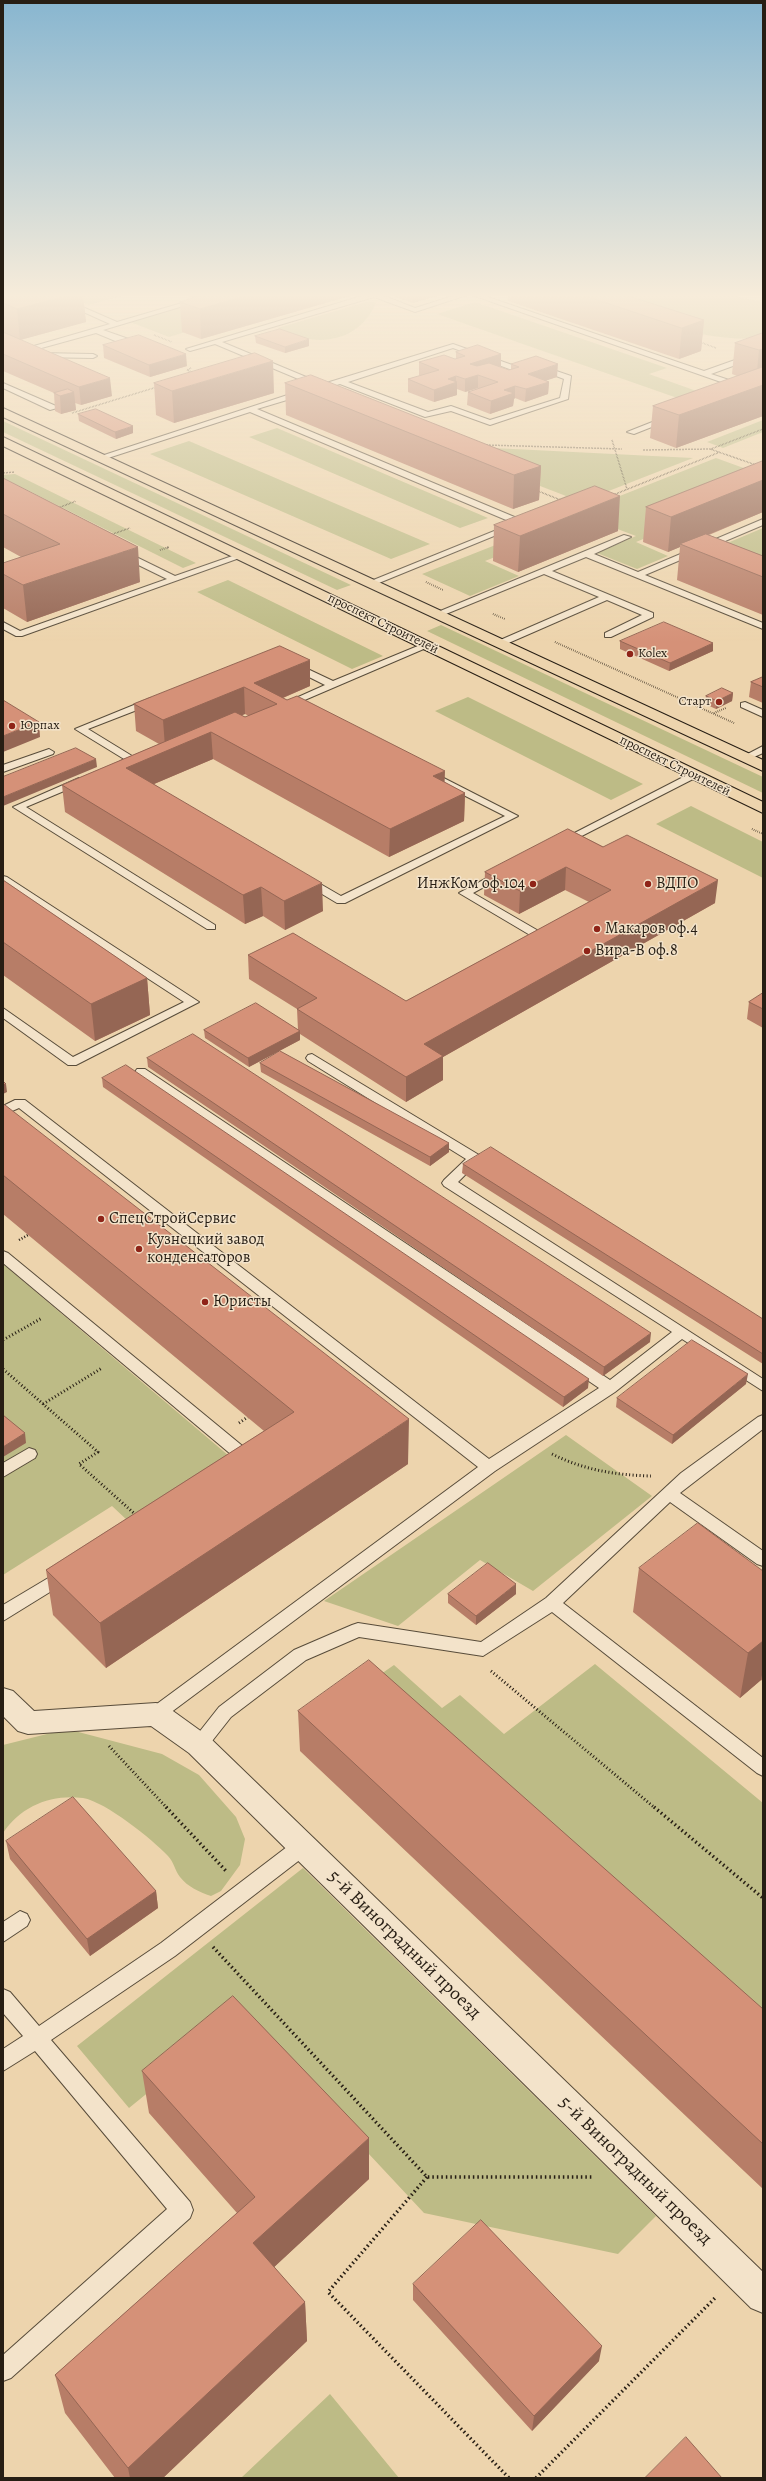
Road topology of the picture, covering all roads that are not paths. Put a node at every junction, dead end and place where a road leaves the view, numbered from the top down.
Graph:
1 (250, 411) edge
2 (254, 411) edge
3 (417, 411) edge
4 (442, 411) edge
5 (458, 411) edge
6 (528, 411) edge
7 (3, 412) edge
8 (676, 416) edge
9 (631, 432) road end
10 (3, 441) edge
11 (102, 457) junction
12 (763, 522) edge
13 (627, 537) dead end
14 (95, 540) edge
15 (587, 554) junction
16 (242, 556) junction
17 (545, 571) junction
18 (638, 575) junction
19 (174, 580) junction
20 (371, 583) junction
21 (606, 597) junction
22 (328, 598) junction
23 (438, 614) junction
24 (405, 624) junction
25 (3, 625) edge
26 (763, 626) edge
27 (608, 635) dead end
28 (501, 643) junction
29 (428, 645) junction
30 (283, 660) edge
31 (333, 685) junction
32 (160, 697) edge
33 (745, 705) dead end
34 (313, 713) edge
35 (763, 714) edge
36 (763, 749) edge
37 (48, 752) dead end
38 (746, 758) junction
39 (416, 766) edge
40 (763, 766) edge
41 (111, 768) edge
42 (3, 769) edge
43 (693, 775) junction
44 (89, 777) edge
45 (763, 808) edge
46 (548, 849) edge
47 (514, 867) edge
48 (294, 874) edge
49 (3, 878) edge
50 (211, 927) dead end
51 (518, 946) edge
52 (3, 1012) edge
53 (312, 1058) dead end
54 (141, 1072) dead end
55 (3, 1111) edge
56 (3, 1256) edge
57 (682, 1332) junction
58 (763, 1386) edge
59 (610, 1388) junction
60 (763, 1421) edge
61 (29, 1454) dead end
62 (489, 1467) junction
63 (226, 1469) edge
64 (3, 1471) edge
65 (669, 1493) junction
66 (763, 1560) edge
67 (80, 1564) edge
68 (552, 1604) junction
69 (3, 1614) edge
70 (3, 1699) edge
71 (156, 1714) junction
72 (200, 1745) junction
73 (763, 1768) edge
74 (303, 1846) junction
75 (20, 1920) dead end
76 (3, 1933) edge
77 (3, 1998) edge
78 (36, 2037) junction
79 (3, 2061) edge
80 (763, 2296) edge
81 (3, 2370) edge

1 - 11 lane
2 - 20 lane
3 - 4 lane
5 - 6 lane
7 - 11 main road, проспект Строителей
8 - 9 lane
10 - 16 main road, проспект Строителей
11 - 20 main road, проспект Строителей
12 - 18 lane
13 - 15 lane
14 - 19 lane
15 - 17 lane
15 - 18 lane
16 - 19 lane
16 - 22 main road, проспект Строителей
17 - 21 lane
17 - 23 lane
18 - 26 lane
19 - 25 lane
20 - 22 main road
20 - 23 main road, проспект Строителей
21 - 27 lane
21 - 28 lane
22 - 24 main road, проспект Строителей
23 - 24 main road
23 - 28 main road, проспект Строителей
24 - 29 main road, проспект Строителей
28 - 38 main road, проспект Строителей
29 - 31 lane
29 - 43 main road, проспект Строителей
30 - 31 lane
31 - 34 lane
32 - 41 lane
33 - 35 lane
36 - 38 lane
37 - 42 lane
38 - 40 main road, проспект Строителей
39 - 48 lane
43 - 45 main road, проспект Строителей
43 - 46 lane
44 - 50 lane
47 - 51 lane
49 - 52 lane
53 - 57 lane
54 - 59 lane
55 - 62 lane
56 - 63 lane
57 - 58 lane
57 - 59 lane
59 - 62 lane
60 - 65 lane
61 - 64 lane
62 - 71 lane
65 - 66 lane
65 - 68 lane
67 - 69 lane
68 - 72 lane
68 - 73 lane
70 - 71 street
71 - 72 street, 5-й Виноградный проезд
72 - 74 street, 5-й Виноградный проезд
74 - 78 lane
74 - 80 street, 5-й Виноградный проезд
75 - 76 lane
77 - 78 lane
78 - 79 lane
78 - 81 lane

